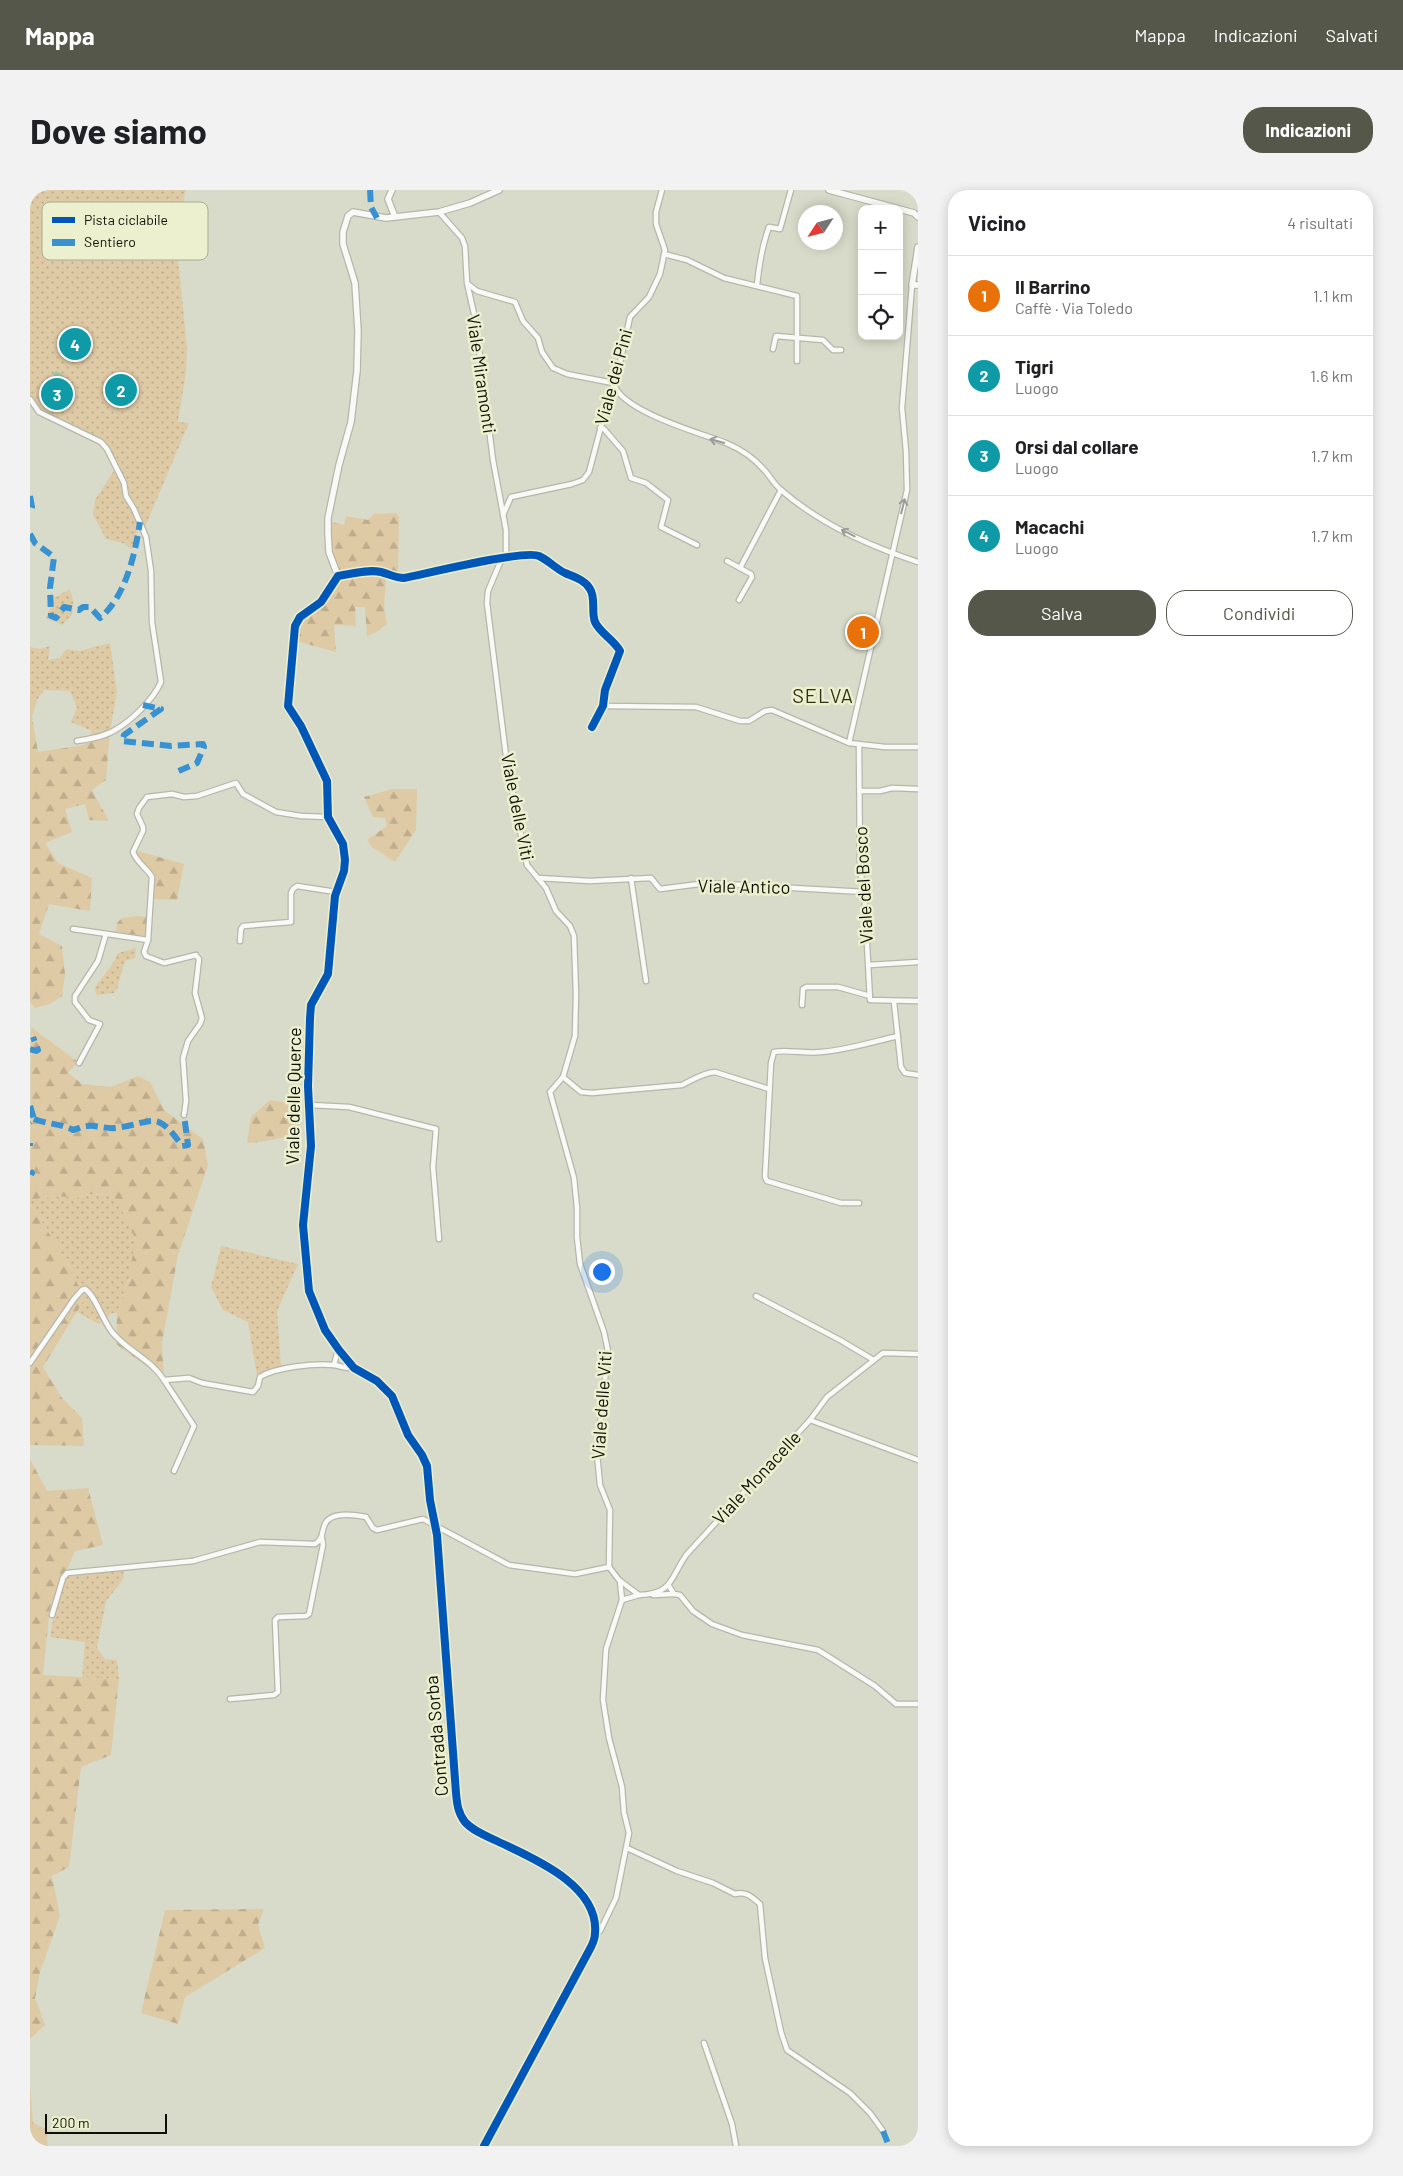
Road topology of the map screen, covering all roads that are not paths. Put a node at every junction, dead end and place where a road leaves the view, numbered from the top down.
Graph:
1 (392, 190) edge
2 (499, 190) edge
3 (662, 190) edge
4 (791, 190) edge
5 (829, 190) edge
6 (440, 212) junction
7 (395, 217) junction
8 (918, 218) edge
9 (918, 247) edge
10 (664, 254) junction
11 (467, 284) junction
12 (757, 285) junction
13 (915, 285) edge
14 (796, 338) junction
15 (773, 349) dead end
16 (841, 350) dead end
17 (797, 361) dead end
18 (613, 383) junction
19 (30, 400) edge
20 (600, 428) junction
21 (781, 490) junction
22 (503, 515) junction
23 (697, 545) dead end
24 (892, 554) junction
25 (504, 558) junction
26 (727, 561) dead end
27 (918, 562) edge
28 (740, 568) junction
29 (338, 576) junction
30 (739, 600) dead end
31 (603, 706) junction
32 (592, 728) dead end
33 (77, 741) dead end
34 (849, 742) junction
35 (859, 745) junction
36 (918, 747) edge
37 (918, 789) edge
38 (860, 791) junction
39 (328, 817) junction
40 (538, 878) junction
41 (631, 878) junction
42 (336, 892) junction
43 (865, 892) junction
44 (73, 929) dead end
45 (106, 934) junction
46 (148, 940) junction
47 (240, 941) dead end
48 (918, 962) edge
49 (868, 965) junction
50 (646, 981) dead end
51 (870, 996) junction
52 (918, 1001) edge
53 (894, 1002) junction
54 (802, 1005) dead end
55 (898, 1036) junction
56 (79, 1063) dead end
57 (918, 1076) edge
58 (564, 1077) junction
59 (769, 1089) junction
60 (310, 1105) junction
61 (184, 1116) dead end
62 (859, 1203) dead end
63 (439, 1239) dead end
64 (756, 1296) dead end
65 (338, 1349) junction
66 (918, 1354) edge
67 (872, 1359) junction
68 (30, 1364) edge
69 (334, 1365) junction
70 (354, 1368) junction
71 (164, 1380) junction
72 (810, 1420) junction
73 (918, 1460) edge
74 (174, 1470) dead end
75 (436, 1526) junction
76 (322, 1538) junction
77 (609, 1567) junction
78 (620, 1580) junction
79 (669, 1586) junction
80 (674, 1594) junction
81 (651, 1595) junction
82 (639, 1596) junction
83 (622, 1600) junction
84 (52, 1615) dead end
85 (230, 1699) dead end
86 (918, 1704) edge
87 (627, 1848) junction
88 (596, 1932) junction
89 (704, 2043) dead end
90 (883, 2131) dead end
91 (484, 2146) edge
92 (736, 2146) edge

1 - 7 street
2 - 6 street
3 - 10 street, Viale dei Pini
4 - 12 street
5 - 8 street
6 - 7 street
6 - 11 street, Viale Miramonti
7 - 29 street
9 - 13 street
10 - 12 street
10 - 18 street, Viale dei Pini
11 - 18 street
11 - 22 street, Viale Miramonti
12 - 14 street
24 -> 13 street
14 - 15 street
14 - 16 street
14 - 17 street
18 - 20 street, Viale dei Pini
21 -> 18 street
19 - 33 street
20 - 22 street, Viale dei Pini
20 - 23 street
24 -> 21 street
21 - 28 street
22 - 25 street, Viale Miramonti
24 - 27 street
24 - 34 street
25 - 29 street
25 - 31 street
25 - 40 street, Viale delle Viti
26 - 28 street
28 - 30 street
29 - 39 street, Viale delle Querce
31 - 32 street
31 - 34 street
34 - 35 street
35 - 36 street
35 - 38 street, Viale del Bosco
37 - 38 street
38 - 43 street, Viale del Bosco
39 - 42 street, Viale delle Querce
39 - 46 street
40 - 41 street, Viale Antico
40 - 58 street, Viale delle Viti
41 - 43 street, Viale Antico
41 - 50 street
42 - 47 street
42 - 60 street, Viale delle Querce
43 - 49 street, Viale del Bosco
44 - 45 street
45 - 46 street
45 - 56 street
46 - 61 street
48 - 49 street
49 - 51 street, Viale del Bosco
51 - 53 street
51 - 54 street
52 - 53 street
53 - 55 street
55 - 57 street
55 - 59 street
58 - 59 street
58 - 77 street, Viale delle Viti
59 - 62 street
60 - 63 street, Viale delle Querce
60 - 65 street, Viale delle Querce
64 - 67 street
65 - 69 street
65 - 70 street, Viale delle Querce
66 - 67 street, Viale Monacelle
67 - 72 street, Viale Monacelle
68 - 71 street
69 - 70 street
69 - 71 street
70 - 75 street, Viale delle Querce
71 - 74 street
72 - 73 street
72 - 79 street, Viale Monacelle
75 - 76 street
75 - 77 street
75 - 88 street, Contrada Sorba
76 - 84 street
76 - 85 street
77 - 78 street
78 - 82 street
78 - 83 street
79 - 80 street
79 - 81 street
80 - 81 street
80 - 86 street
81 - 82 street
82 - 83 street
83 - 87 street
87 - 88 street
87 - 90 street
88 - 91 street
89 - 92 street

